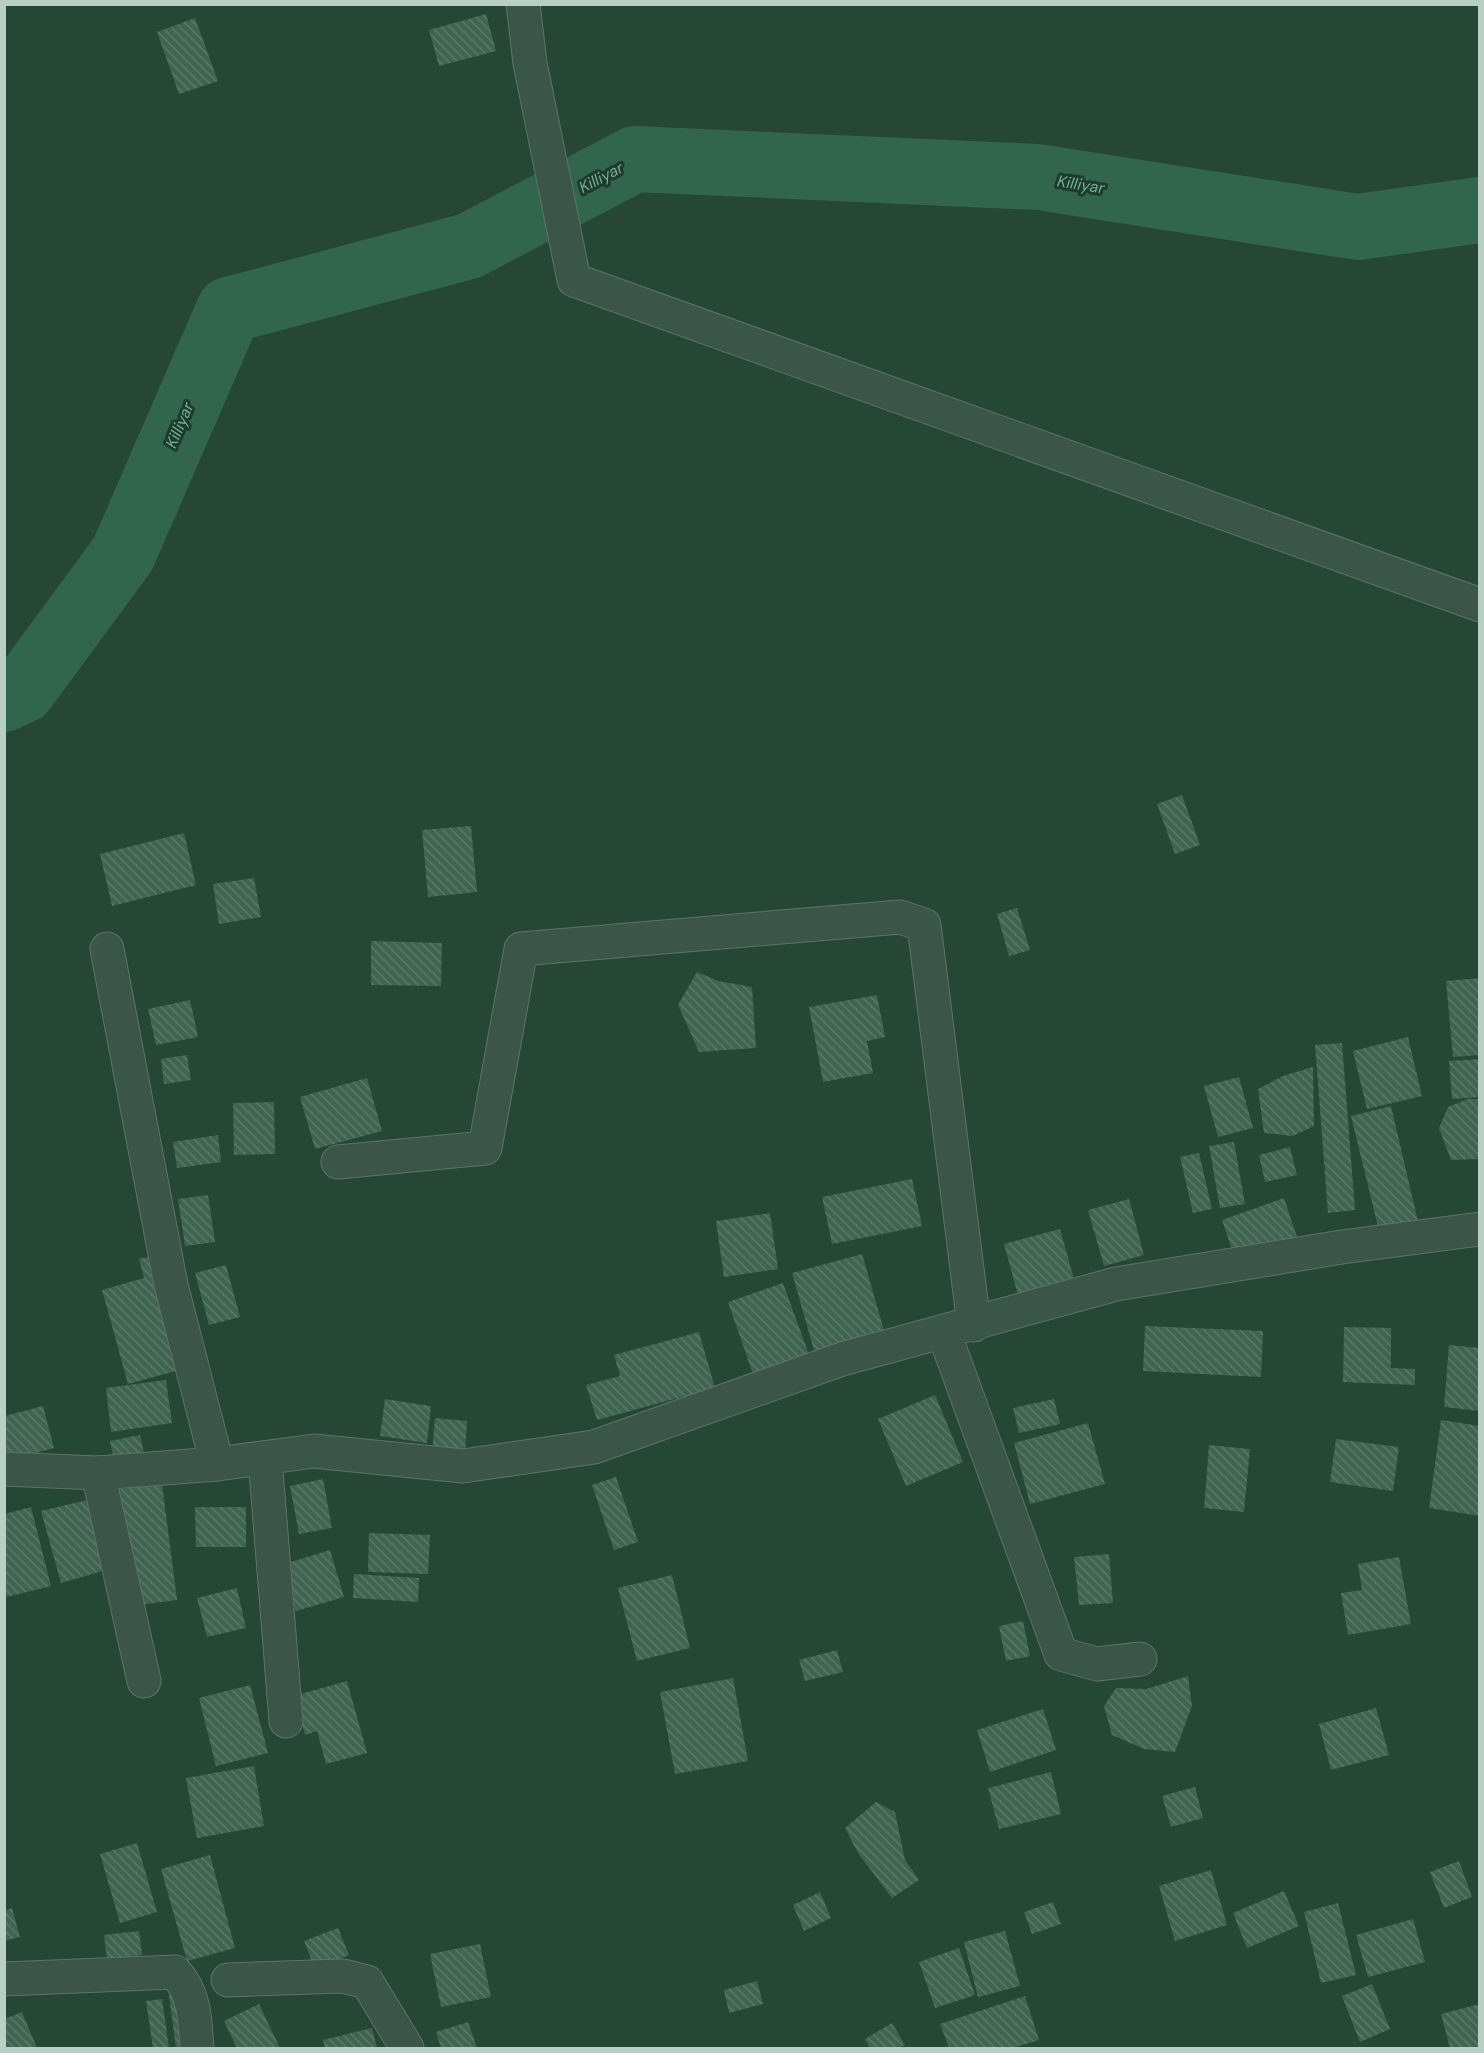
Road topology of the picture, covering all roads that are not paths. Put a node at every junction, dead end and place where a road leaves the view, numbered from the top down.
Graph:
1 (523, 4) edge
2 (1479, 605) edge
3 (107, 949) dead end
4 (338, 1162) dead end
5 (1479, 1229) edge
6 (959, 1329) junction
7 (265, 1458) junction
8 (217, 1464) junction
9 (4, 1469) edge
10 (98, 1473) junction
11 (1140, 1659) dead end
12 (144, 1681) dead end
13 (286, 1722) dead end
14 (4, 1979) edge
15 (228, 1980) dead end
16 (197, 2049) edge
17 (407, 2049) edge

1 - 2 street
3 - 8 street
4 - 6 street
5 - 6 street
6 - 7 street
6 - 11 street
7 - 8 street
7 - 13 street
8 - 10 street
9 - 10 street
10 - 12 street
14 - 16 street
15 - 17 street

